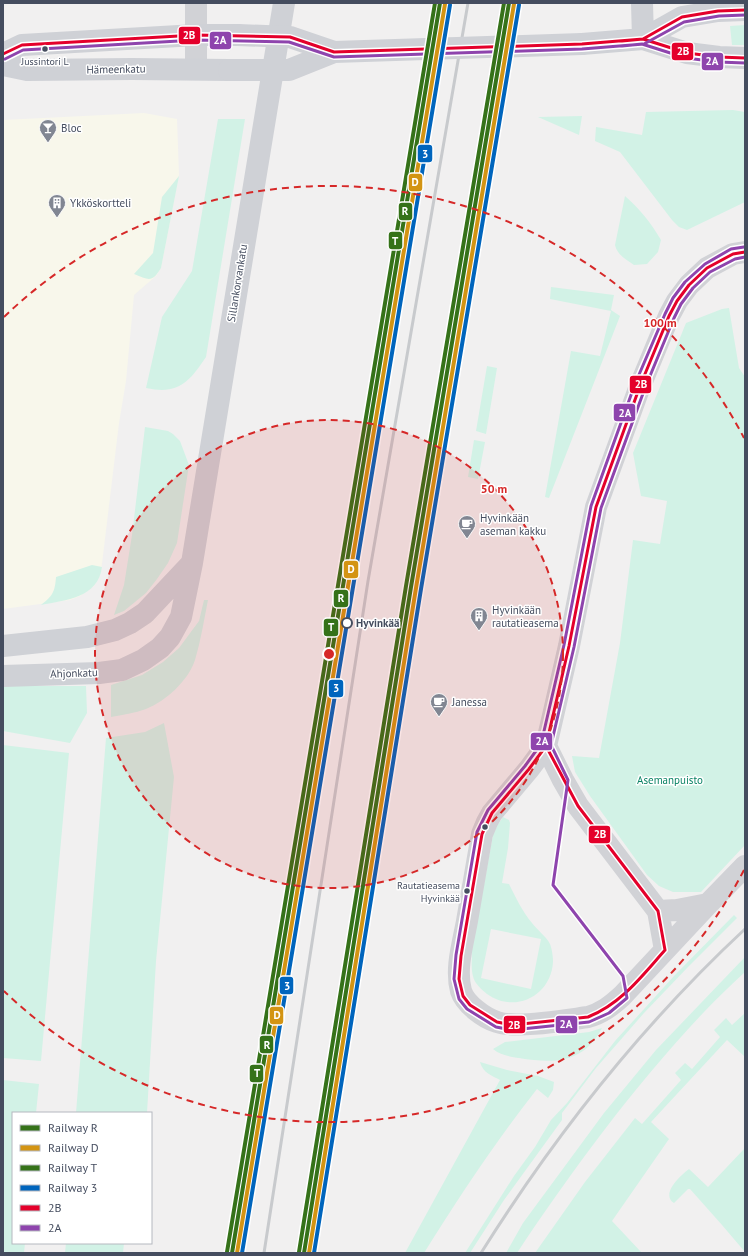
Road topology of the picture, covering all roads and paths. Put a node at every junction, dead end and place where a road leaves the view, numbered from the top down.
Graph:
1 (196, 3) edge
2 (284, 3) edge
3 (642, 3) edge
4 (745, 10) edge
5 (196, 35) junction
6 (643, 39) junction
7 (334, 52) junction
8 (3, 54) edge
9 (745, 58) edge
10 (3, 65) edge
11 (196, 69) junction
12 (745, 252) edge
13 (192, 563) junction
14 (3, 646) edge
15 (143, 660) joint
16 (3, 676) edge
17 (546, 746) junction
18 (745, 866) edge
19 (708, 904) junction
20 (658, 911) junction
21 (666, 950) junction

1 - 5 street
2 - 13 main road, Sillankorvankatu
3 - 6 main road
4 - 6 main road
5 - 7 main road, bridge
5 - 8 main road
5 - 11 street
6 - 7 main road, bridge
6 - 9 main road
7 - 11 main road, Hämeenkatu, bridge
10 - 11 main road, Hämeenkatu
12 - 17 street
13 - 14 main road
13 - 15 main road, Sillankorvankatu
15 - 16 main road, Ahjonkatu
17 - 20 street
17 - 21 street
18 - 19 street
19 - 20 street
19 - 21 street
20 - 21 street

